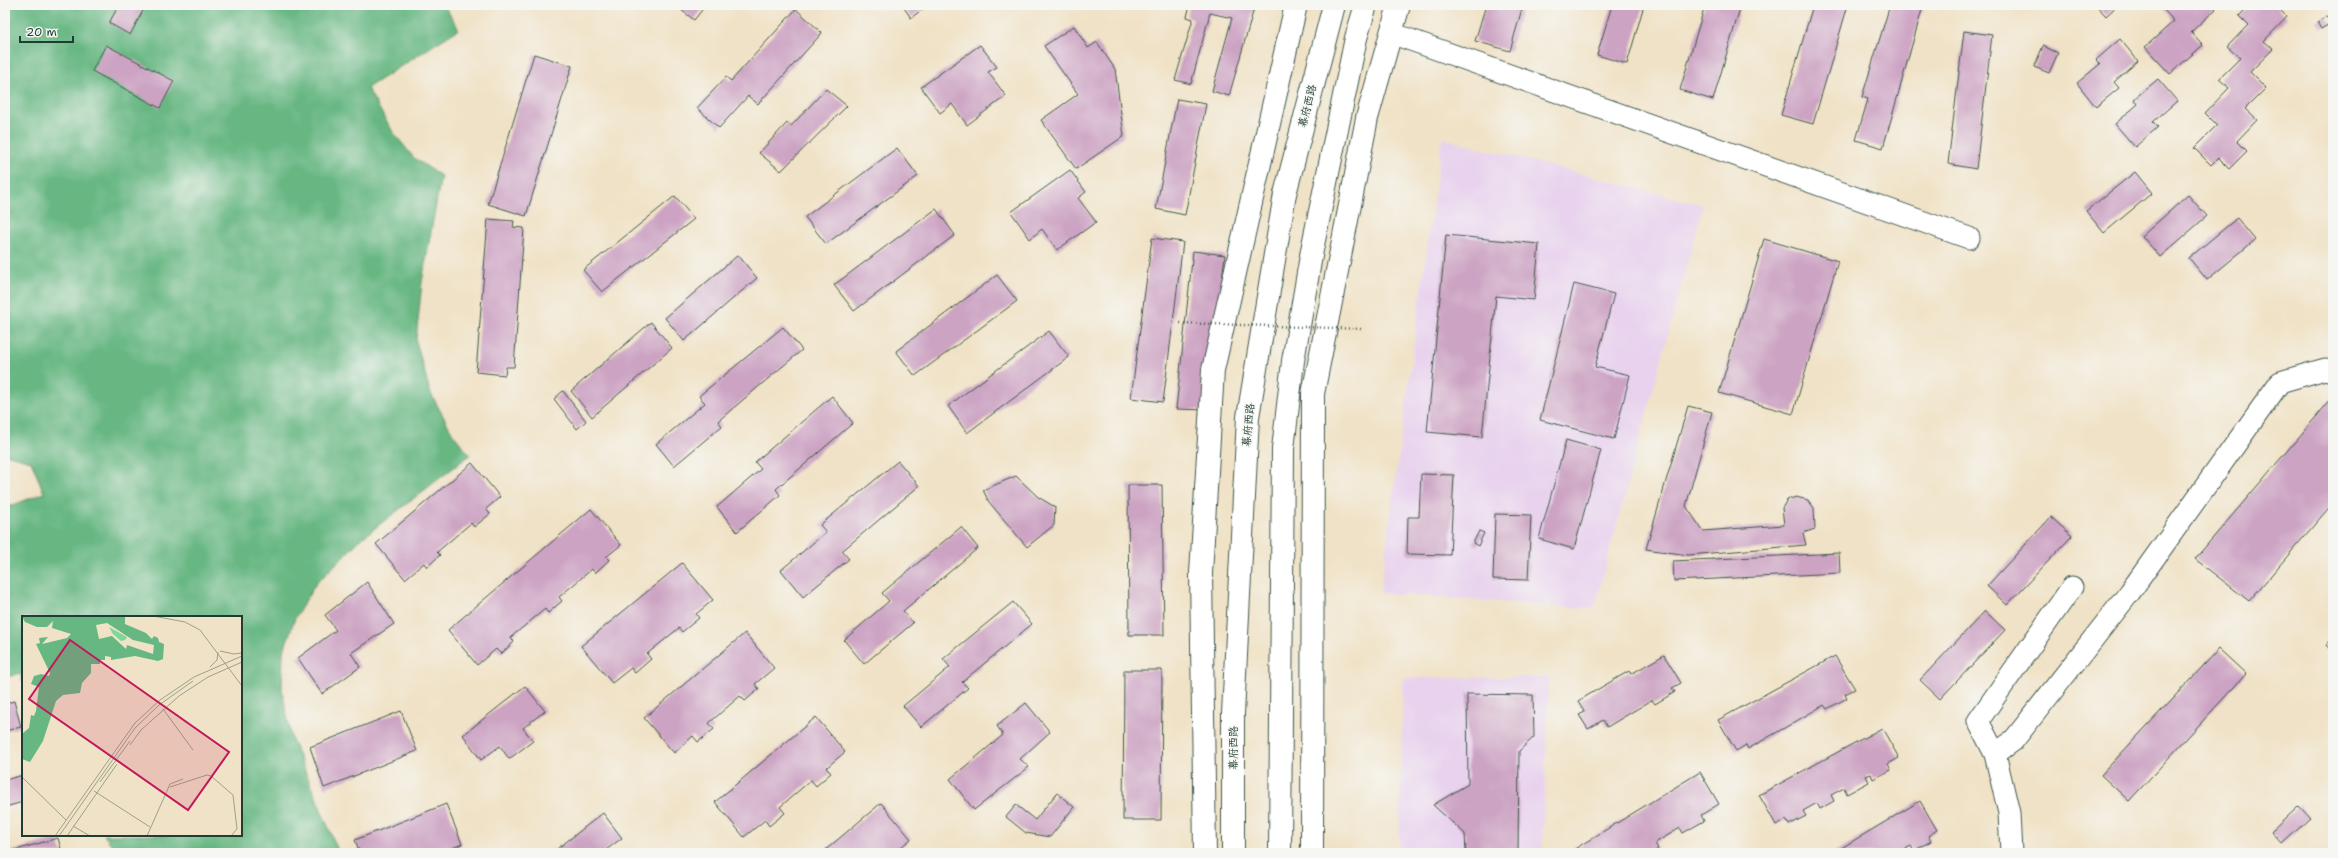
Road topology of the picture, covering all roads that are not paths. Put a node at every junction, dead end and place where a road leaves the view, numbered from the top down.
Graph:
1 (1296, 5) edge
2 (1334, 5) edge
3 (1366, 5) edge
4 (1399, 5) edge
5 (1391, 33) junction
6 (1968, 238) dead end
7 (2333, 371) edge
8 (2072, 587) dead end
9 (1995, 754) junction
10 (2009, 813) junction
11 (1205, 853) edge
12 (1233, 853) edge
13 (1280, 853) edge
14 (1312, 853) edge
15 (2000, 853) edge
16 (2011, 853) edge

1 - 11 main road
2 - 12 main road, 幕府西路
3 - 13 main road
4 - 5 main road
5 - 6 street
5 - 14 main road
7 - 9 street
8 - 9 street
9 - 10 street
10 - 15 street
10 - 16 street

